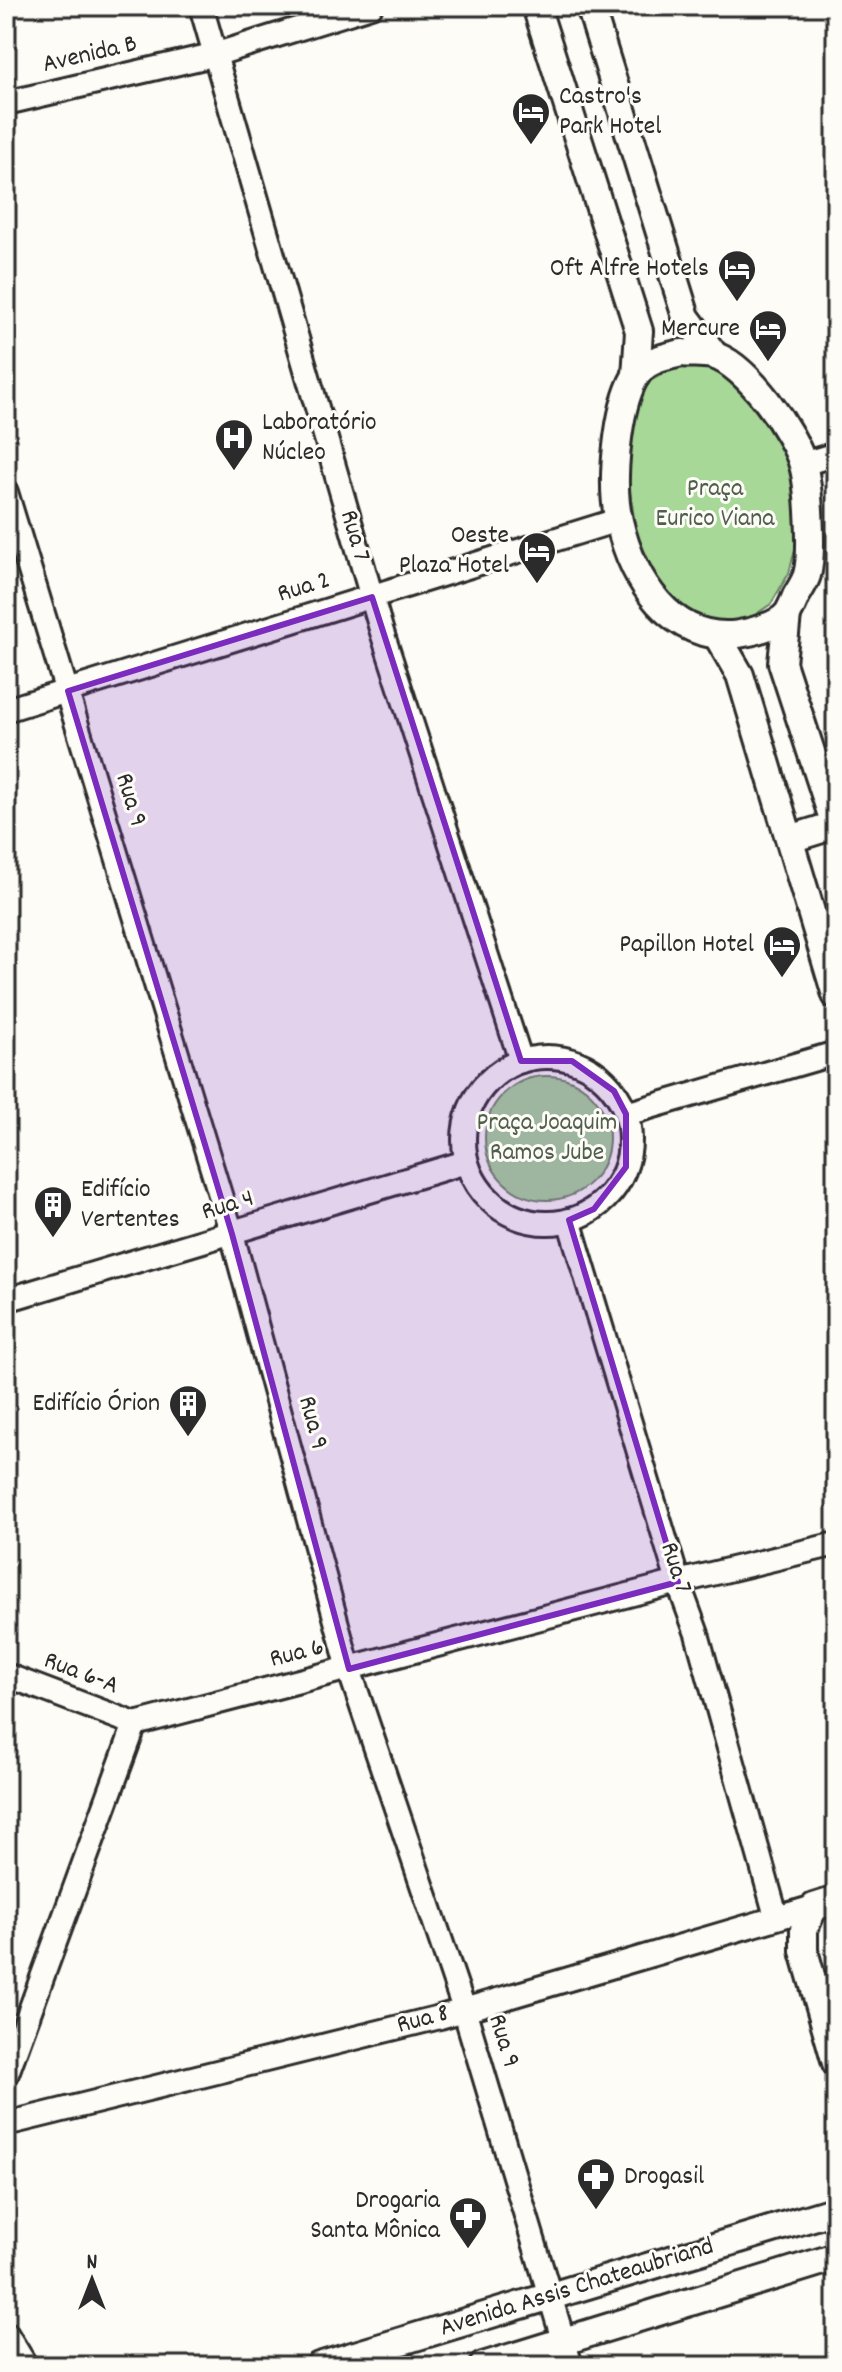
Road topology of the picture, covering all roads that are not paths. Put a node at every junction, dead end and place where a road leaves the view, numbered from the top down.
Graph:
1 (201, 6) edge
2 (371, 6) edge
3 (536, 6) edge
4 (590, 6) edge
5 (217, 54) junction
6 (6, 103) edge
7 (715, 356) junction
8 (636, 376) junction
9 (836, 454) edge
10 (803, 464) junction
11 (6, 492) edge
12 (618, 520) junction
13 (372, 597) junction
14 (787, 615) junction
15 (718, 637) junction
16 (68, 691) junction
17 (6, 710) edge
18 (836, 827) edge
19 (790, 839) junction
20 (836, 995) edge
21 (836, 1053) edge
22 (521, 1061) junction
23 (626, 1114) junction
24 (466, 1162) junction
25 (569, 1220) junction
26 (232, 1234) junction
27 (6, 1300) edge
28 (836, 1544) edge
29 (678, 1582) junction
30 (349, 1669) junction
31 (6, 1675) edge
32 (135, 1724) junction
33 (825, 1903) edge
34 (776, 1916) junction
35 (464, 2009) junction
36 (836, 2063) edge
37 (6, 2076) edge
38 (6, 2124) edge
39 (836, 2210) edge
40 (836, 2257) edge
41 (550, 2296) junction
42 (6, 2333) edge
43 (568, 2354) edge
44 (26, 2366) edge
45 (319, 2366) edge
46 (483, 2366) edge

1 - 5 street, Rua 7
2 - 5 street, Avenida B
3 - 8 main road
4 - 7 main road
5 - 6 street, Avenida B
5 - 13 street, Rua 7
7 - 8 main road
7 - 10 main road
8 - 12 main road
9 - 10 street
10 - 14 main road
11 - 16 street, Rua 9
12 - 13 street, Rua 2
12 - 15 main road
13 - 16 street, Rua 2
13 - 22 street, Rua 7
14 - 15 main road
14 - 18 main road
15 - 19 main road
16 - 17 street, Rua 2
16 - 26 street, Rua 9
18 - 19 main road
19 - 20 main road
21 - 23 street
22 - 23 street
22 - 24 street
23 - 25 street
24 - 25 street
24 - 26 street, Rua 4
25 - 29 street, Rua 7
26 - 27 street, Rua 4
26 - 30 street, Rua 9
28 - 29 street, Rua 6
29 - 30 street, Rua 6
29 - 34 street, Rua 7
30 - 32 street, Rua 6
30 - 35 street, Rua 9
31 - 32 street, Rua 6-A
32 - 37 street
33 - 34 street, Rua 8
33 - 36 main road
34 - 35 street, Rua 8
35 - 38 street, Rua 8
35 - 41 street, Rua 9
39 - 41 main road, Avenida Assis Chateaubriand
40 - 43 main road, Avenida Assis Chateaubriand
41 - 43 street, Rua 9
41 - 45 main road, Avenida Assis Chateaubriand
42 - 44 street
43 - 46 main road, Avenida Assis Chateaubriand

